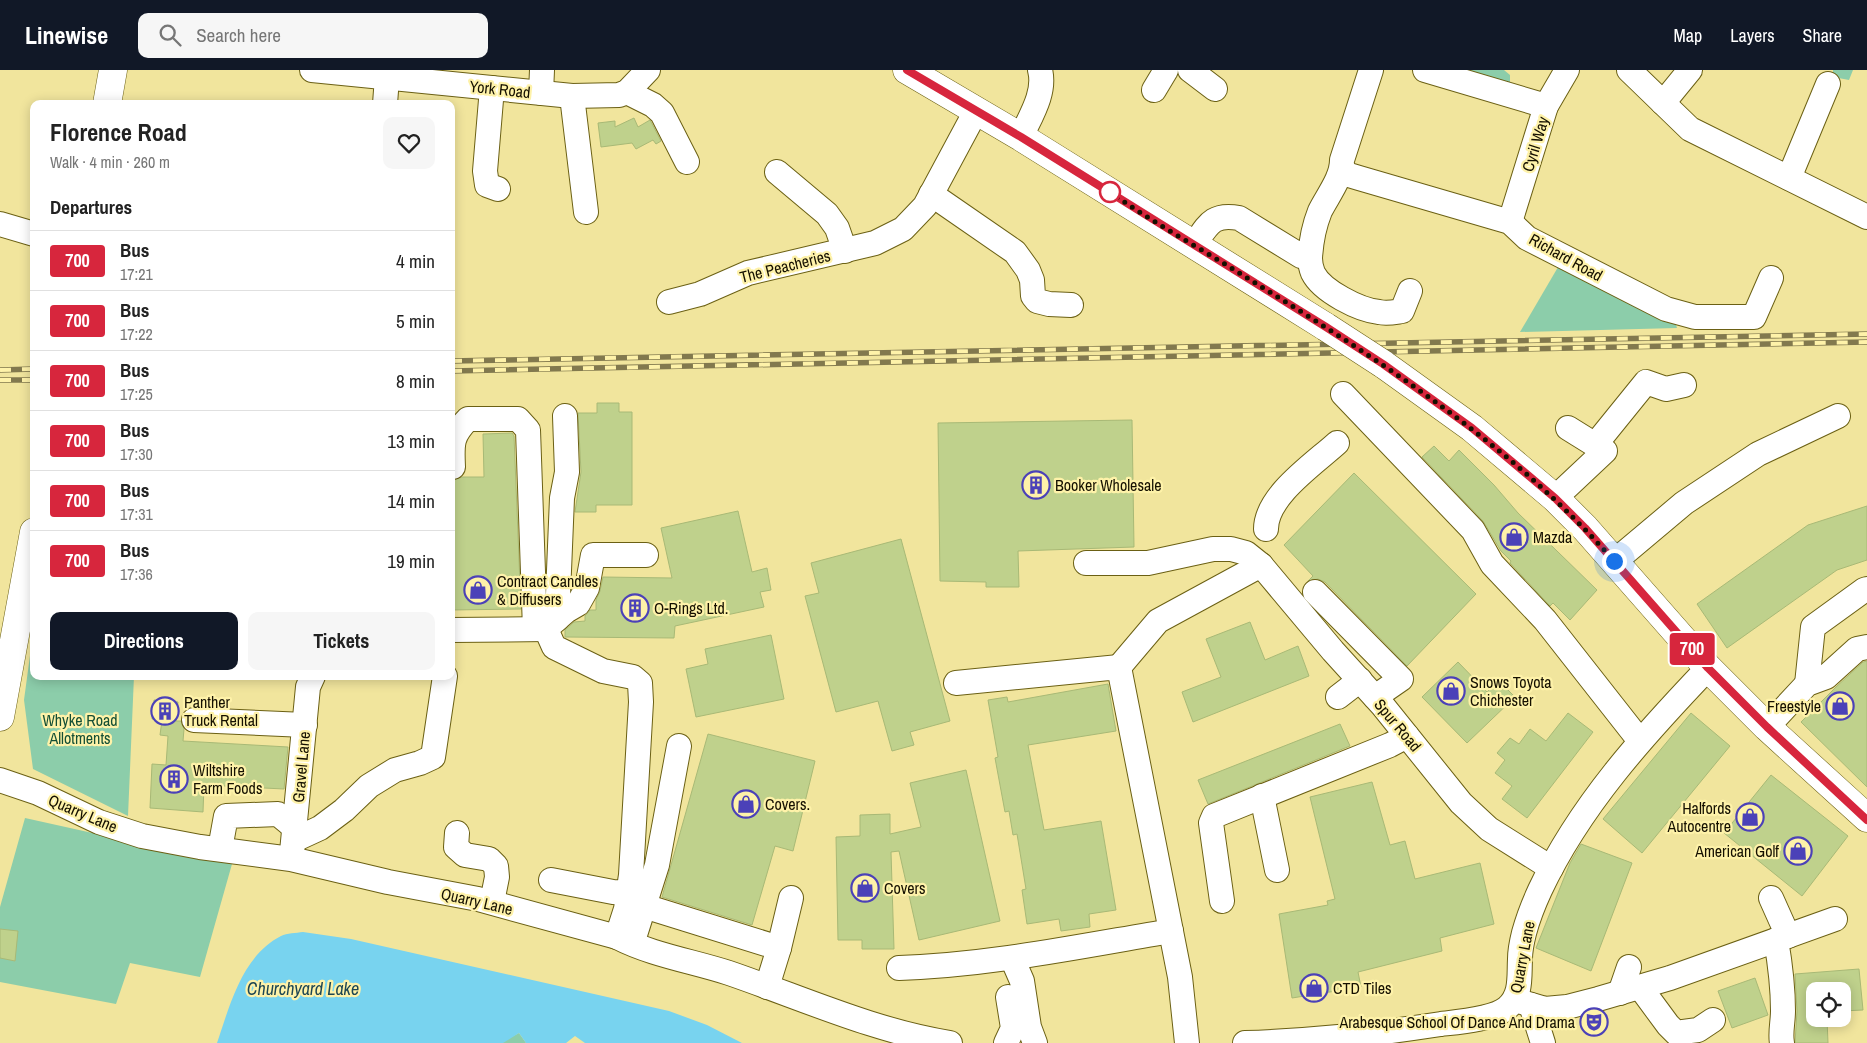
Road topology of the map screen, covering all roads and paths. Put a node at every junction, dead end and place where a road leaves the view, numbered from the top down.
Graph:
1 (113, 70) edge
2 (312, 70) edge
3 (648, 70) edge
4 (907, 70) edge
5 (1040, 70) edge
6 (1166, 70) edge
7 (1190, 70) edge
8 (1371, 70) edge
9 (1425, 70) edge
10 (1568, 70) edge
11 (1630, 70) edge
12 (1690, 70) edge
13 (387, 78) junction
14 (541, 82) edge
15 (1828, 84) dead end
16 (492, 88) junction
17 (1215, 89) dead end
18 (1154, 90) dead end
19 (627, 92) junction
20 (572, 96) junction
21 (109, 100) edge
22 (386, 100) edge
23 (1663, 103) junction
24 (1546, 106) junction
25 (976, 111) junction
26 (1021, 137) junction
27 (688, 162) dead end
28 (1342, 169) junction
29 (777, 172) dead end
30 (1789, 178) junction
31 (498, 189) dead end
32 (931, 194) junction
33 (586, 212) dead end
34 (1867, 217) edge
35 (1510, 222) junction
36 (0, 224) edge
37 (30, 233) edge
38 (1194, 245) junction
39 (845, 251) junction
40 (1310, 258) junction
41 (1771, 278) dead end
42 (1410, 291) dead end
43 (669, 302) dead end
44 (1071, 305) dead end
45 (1684, 386) dead end
46 (1343, 394) dead end
47 (565, 416) dead end
48 (1838, 416) dead end
49 (1568, 428) dead end
50 (455, 437) edge
51 (1338, 443) dead end
52 (1594, 445) junction
53 (1555, 498) junction
54 (1266, 529) dead end
55 (30, 554) edge
56 (646, 555) dead end
57 (1614, 561) junction
58 (1086, 563) dead end
59 (1261, 565) junction
60 (1867, 589) edge
61 (1315, 592) dead end
62 (546, 626) junction
63 (455, 630) edge
64 (1867, 646) edge
65 (1119, 667) junction
66 (1708, 668) junction
67 (311, 680) edge
68 (444, 680) edge
69 (956, 683) dead end
70 (1807, 684) junction
71 (1367, 689) junction
72 (1338, 697) dead end
73 (0, 717) edge
74 (194, 720) dead end
75 (305, 725) junction
76 (1767, 727) junction
77 (1407, 736) junction
78 (1640, 741) junction
79 (680, 746) dead end
80 (0, 780) edge
81 (1262, 796) junction
82 (1867, 818) edge
83 (457, 833) dead end
84 (293, 842) junction
85 (220, 849) junction
86 (1550, 868) junction
87 (1277, 870) dead end
88 (551, 880) dead end
89 (791, 898) dead end
90 (1771, 898) dead end
91 (636, 900) junction
92 (1222, 900) dead end
93 (492, 902) junction
94 (1835, 920) dead end
95 (1171, 931) junction
96 (1782, 938) junction
97 (625, 941) junction
98 (779, 948) junction
99 (1012, 958) junction
100 (899, 968) dead end
101 (1630, 982) junction
102 (767, 987) junction
103 (1523, 1003) junction
104 (1713, 1020) dead end
105 (1436, 1034) edge
106 (950, 1043) edge
107 (1006, 1043) edge
108 (1035, 1043) edge
109 (1187, 1043) edge
110 (1246, 1043) edge
111 (1543, 1043) edge
112 (1782, 1043) edge

1 - 21 main road
2 - 13 street, York Road
3 - 19 street
4 - 25 main road
5 - 26 street
6 - 18 street
7 - 17 street
8 - 28 street
9 - 24 street
10 - 24 street, Cyril Way
11 - 23 street
12 - 23 street
13 - 16 street, York Road
13 - 22 street
14 - 16 street, York Road
14 - 20 street, York Road
15 - 30 street
16 - 31 street
19 - 20 street, York Road
19 - 27 street
20 - 33 street
23 - 30 street
24 - 35 street, Cyril Way
25 - 26 main road
25 - 32 street, The Peacheries
26 - 38 main road
28 - 35 street, Richard Road
28 - 40 street
29 - 39 street, The Peacheries
30 - 34 street
32 - 39 street, The Peacheries
32 - 44 street
35 - 41 street, Richard Road
36 - 37 street
38 - 40 street
38 - 53 main road, bridge
39 - 43 street, The Peacheries
40 - 42 street
45 - 52 street
46 - 78 street
47 - 62 street
48 - 57 street
49 - 52 street
50 - 62 street
51 - 54 street
52 - 53 street
53 - 57 main road
55 - 73 main road
56 - 62 street
57 - 66 main road
58 - 59 street, Spur Road
59 - 65 street
59 - 71 street, Spur Road
60 - 70 street
61 - 71 street
62 - 63 street
62 - 91 street
64 - 70 street
65 - 69 street
65 - 95 street
66 - 76 main road
66 - 78 street, Quarry Lane
67 - 75 street, Gravel Lane
68 - 84 street
70 - 76 street
71 - 72 street
71 - 77 street, Spur Road
74 - 75 street
75 - 84 street, Gravel Lane
76 - 82 main road
77 - 81 street
77 - 86 street, Spur Road
78 - 86 street, Quarry Lane
79 - 91 street
80 - 85 street, Quarry Lane
81 - 87 street
81 - 92 street
83 - 93 street
84 - 85 street, Quarry Lane
84 - 85 street
84 - 93 street, Quarry Lane
86 - 103 street, Quarry Lane
88 - 91 street
89 - 98 street
90 - 96 street
91 - 97 street
91 - 98 street
93 - 97 street, Quarry Lane
94 - 96 street
95 - 99 street
95 - 109 street
96 - 101 street
96 - 112 street
97 - 102 street, Quarry Lane
98 - 102 street
99 - 100 street
99 - 107 street
99 - 108 street
101 - 103 street
101 - 104 street
102 - 106 street, Quarry Lane
103 - 105 street, Quarry Lane
103 - 111 street
105 - 110 street, Quarry Lane

